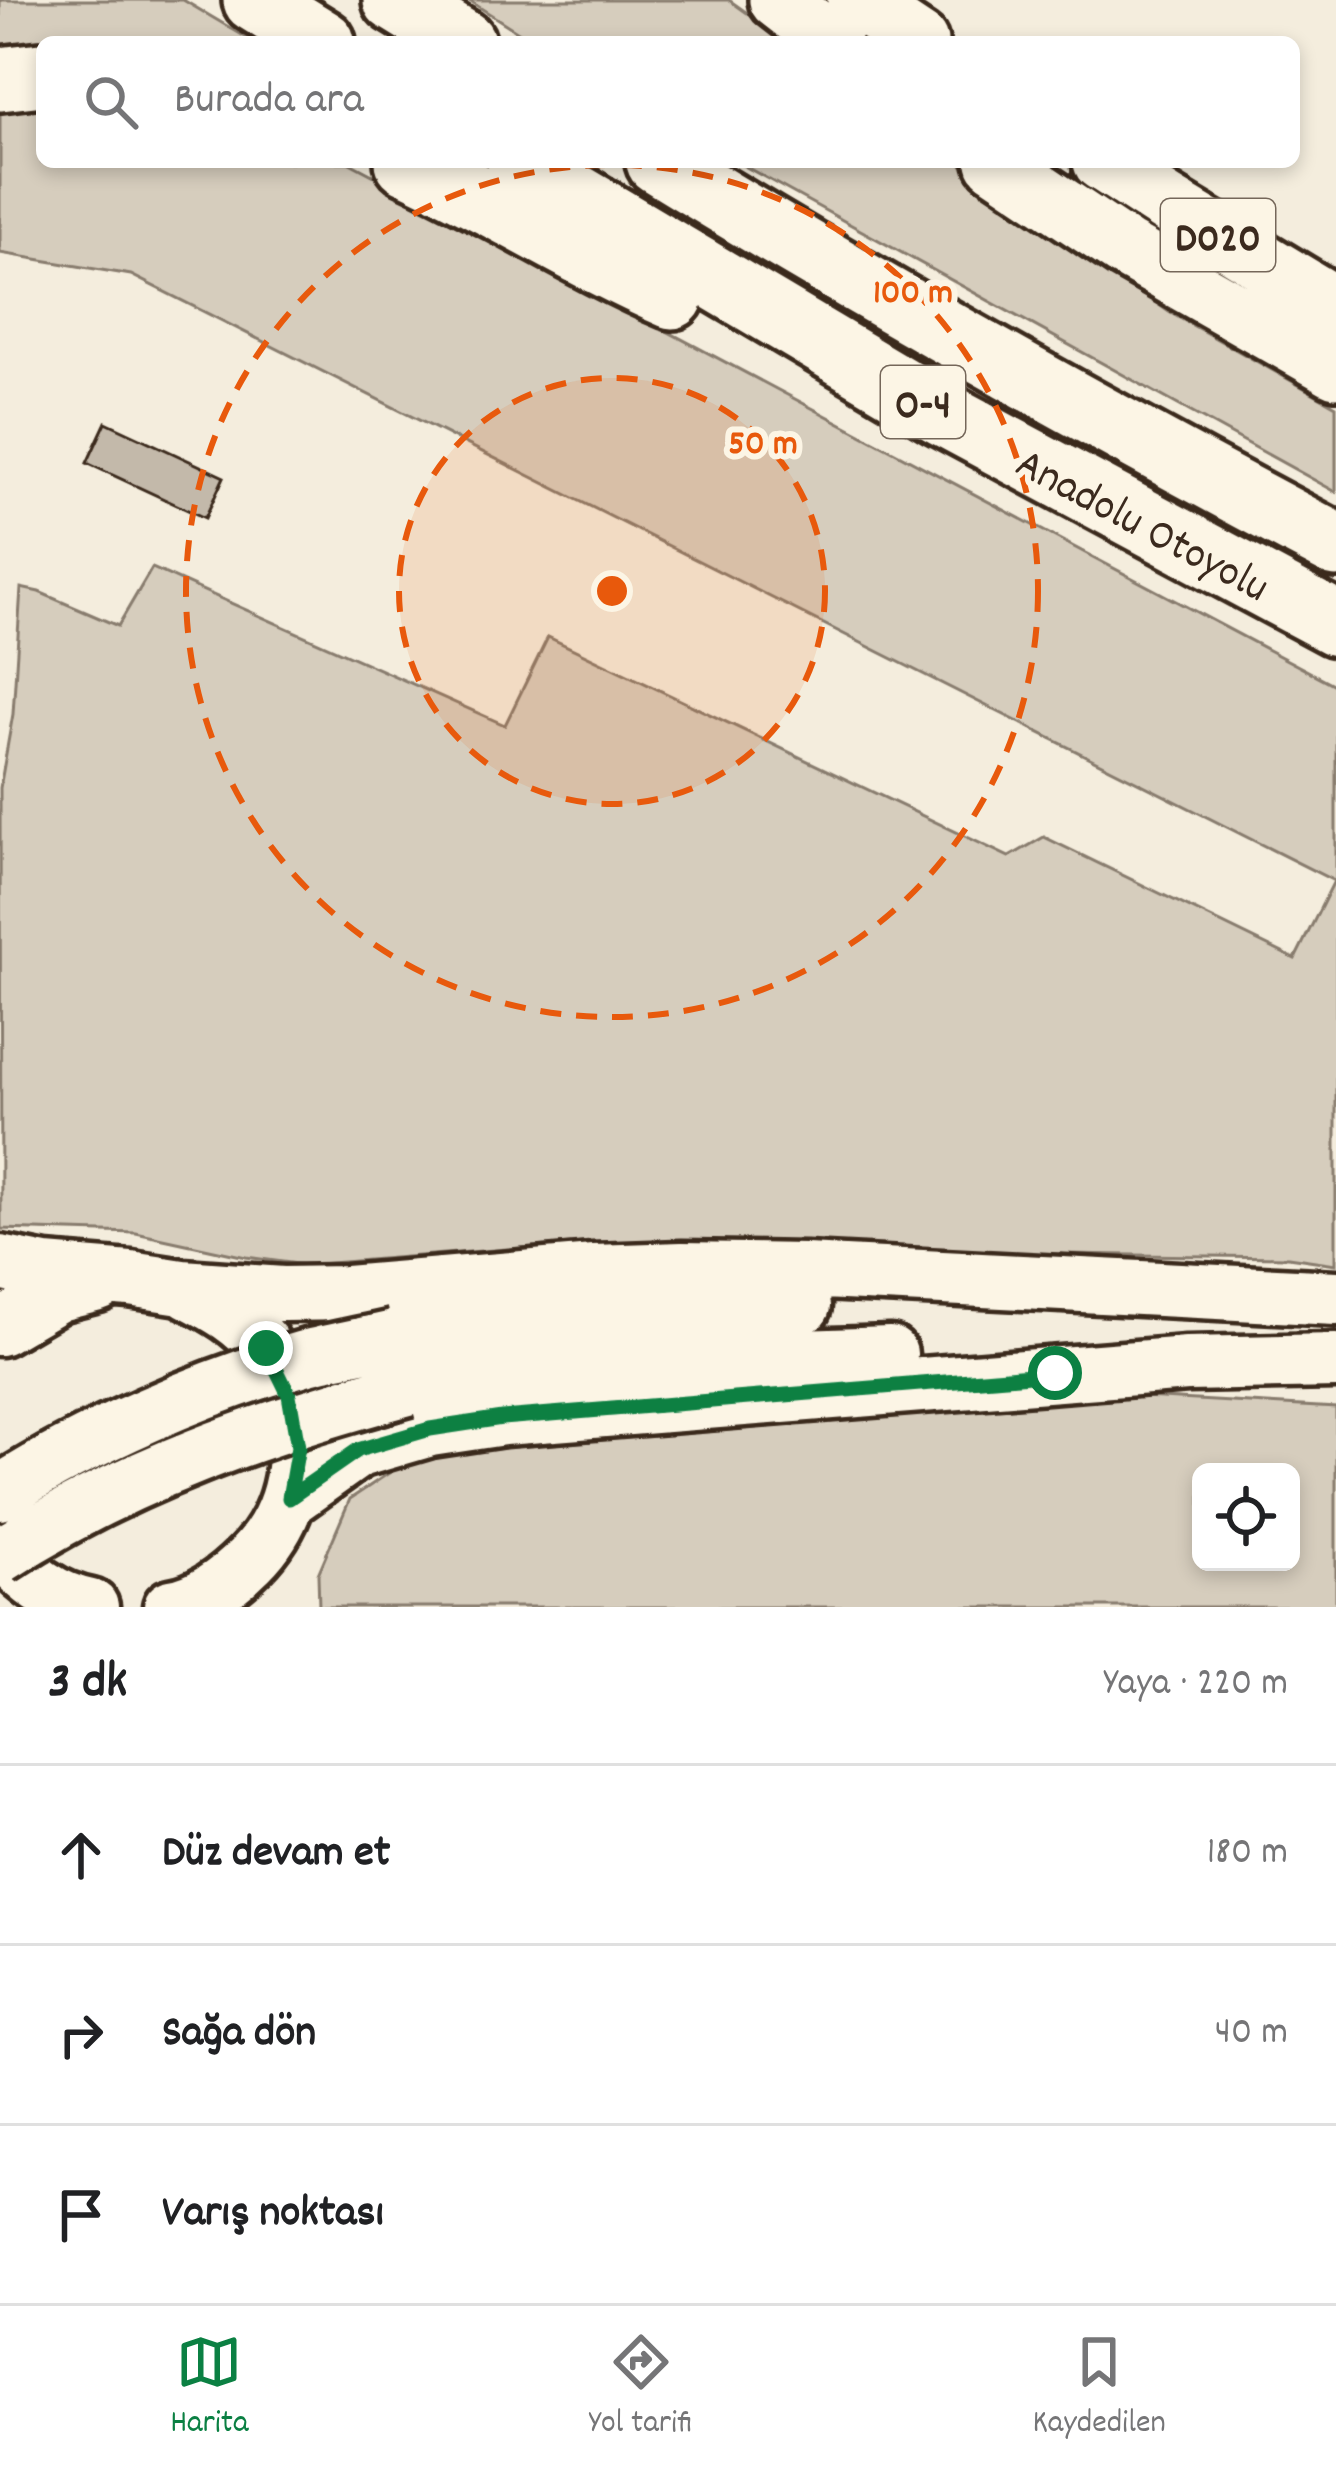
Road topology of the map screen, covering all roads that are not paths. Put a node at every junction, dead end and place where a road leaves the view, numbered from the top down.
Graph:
1 (255, 0) edge
2 (395, 0) edge
3 (778, 0) edge
4 (856, 0) edge
5 (313, 36) edge
6 (453, 36) edge
7 (824, 36) edge
8 (910, 36) edge
9 (36, 75) edge
10 (0, 80) edge
11 (419, 168) edge
12 (529, 168) edge
13 (668, 168) edge
14 (1004, 168) edge
15 (1112, 168) edge
16 (1336, 306) edge
17 (1336, 369) edge
18 (940, 412) junction
19 (1336, 545) edge
20 (1336, 624) edge
21 (0, 1263) edge
22 (156, 1283) junction
23 (1256, 1293) junction
24 (1336, 1298) edge
25 (0, 1328) edge
26 (1336, 1359) edge
27 (401, 1363) junction
28 (0, 1492) edge
29 (277, 1522) junction
30 (0, 1553) edge
31 (73, 1606) edge
32 (171, 1607) edge
33 (269, 1607) edge

1 - 5 highway
2 - 6 highway
3 - 7 highway
4 - 8 highway
9 - 10 highway
11 - 18 highway
12 - 18 highway, Anadolu Otoyolu / O-4
13 - 19 highway, Anadolu Otoyolu / O-4
14 - 17 highway, D020
15 - 16 highway, D020
18 - 20 highway, Anadolu Otoyolu / O-4
21 - 22 main road
22 - 23 main road
22 - 25 main road
22 - 29 main road
23 - 24 main road
23 - 27 main road
26 - 27 main road
26 - 29 main road
27 - 28 main road, bridge
27 - 30 main road, bridge
29 - 32 main road
29 - 33 main road
30 - 31 main road

